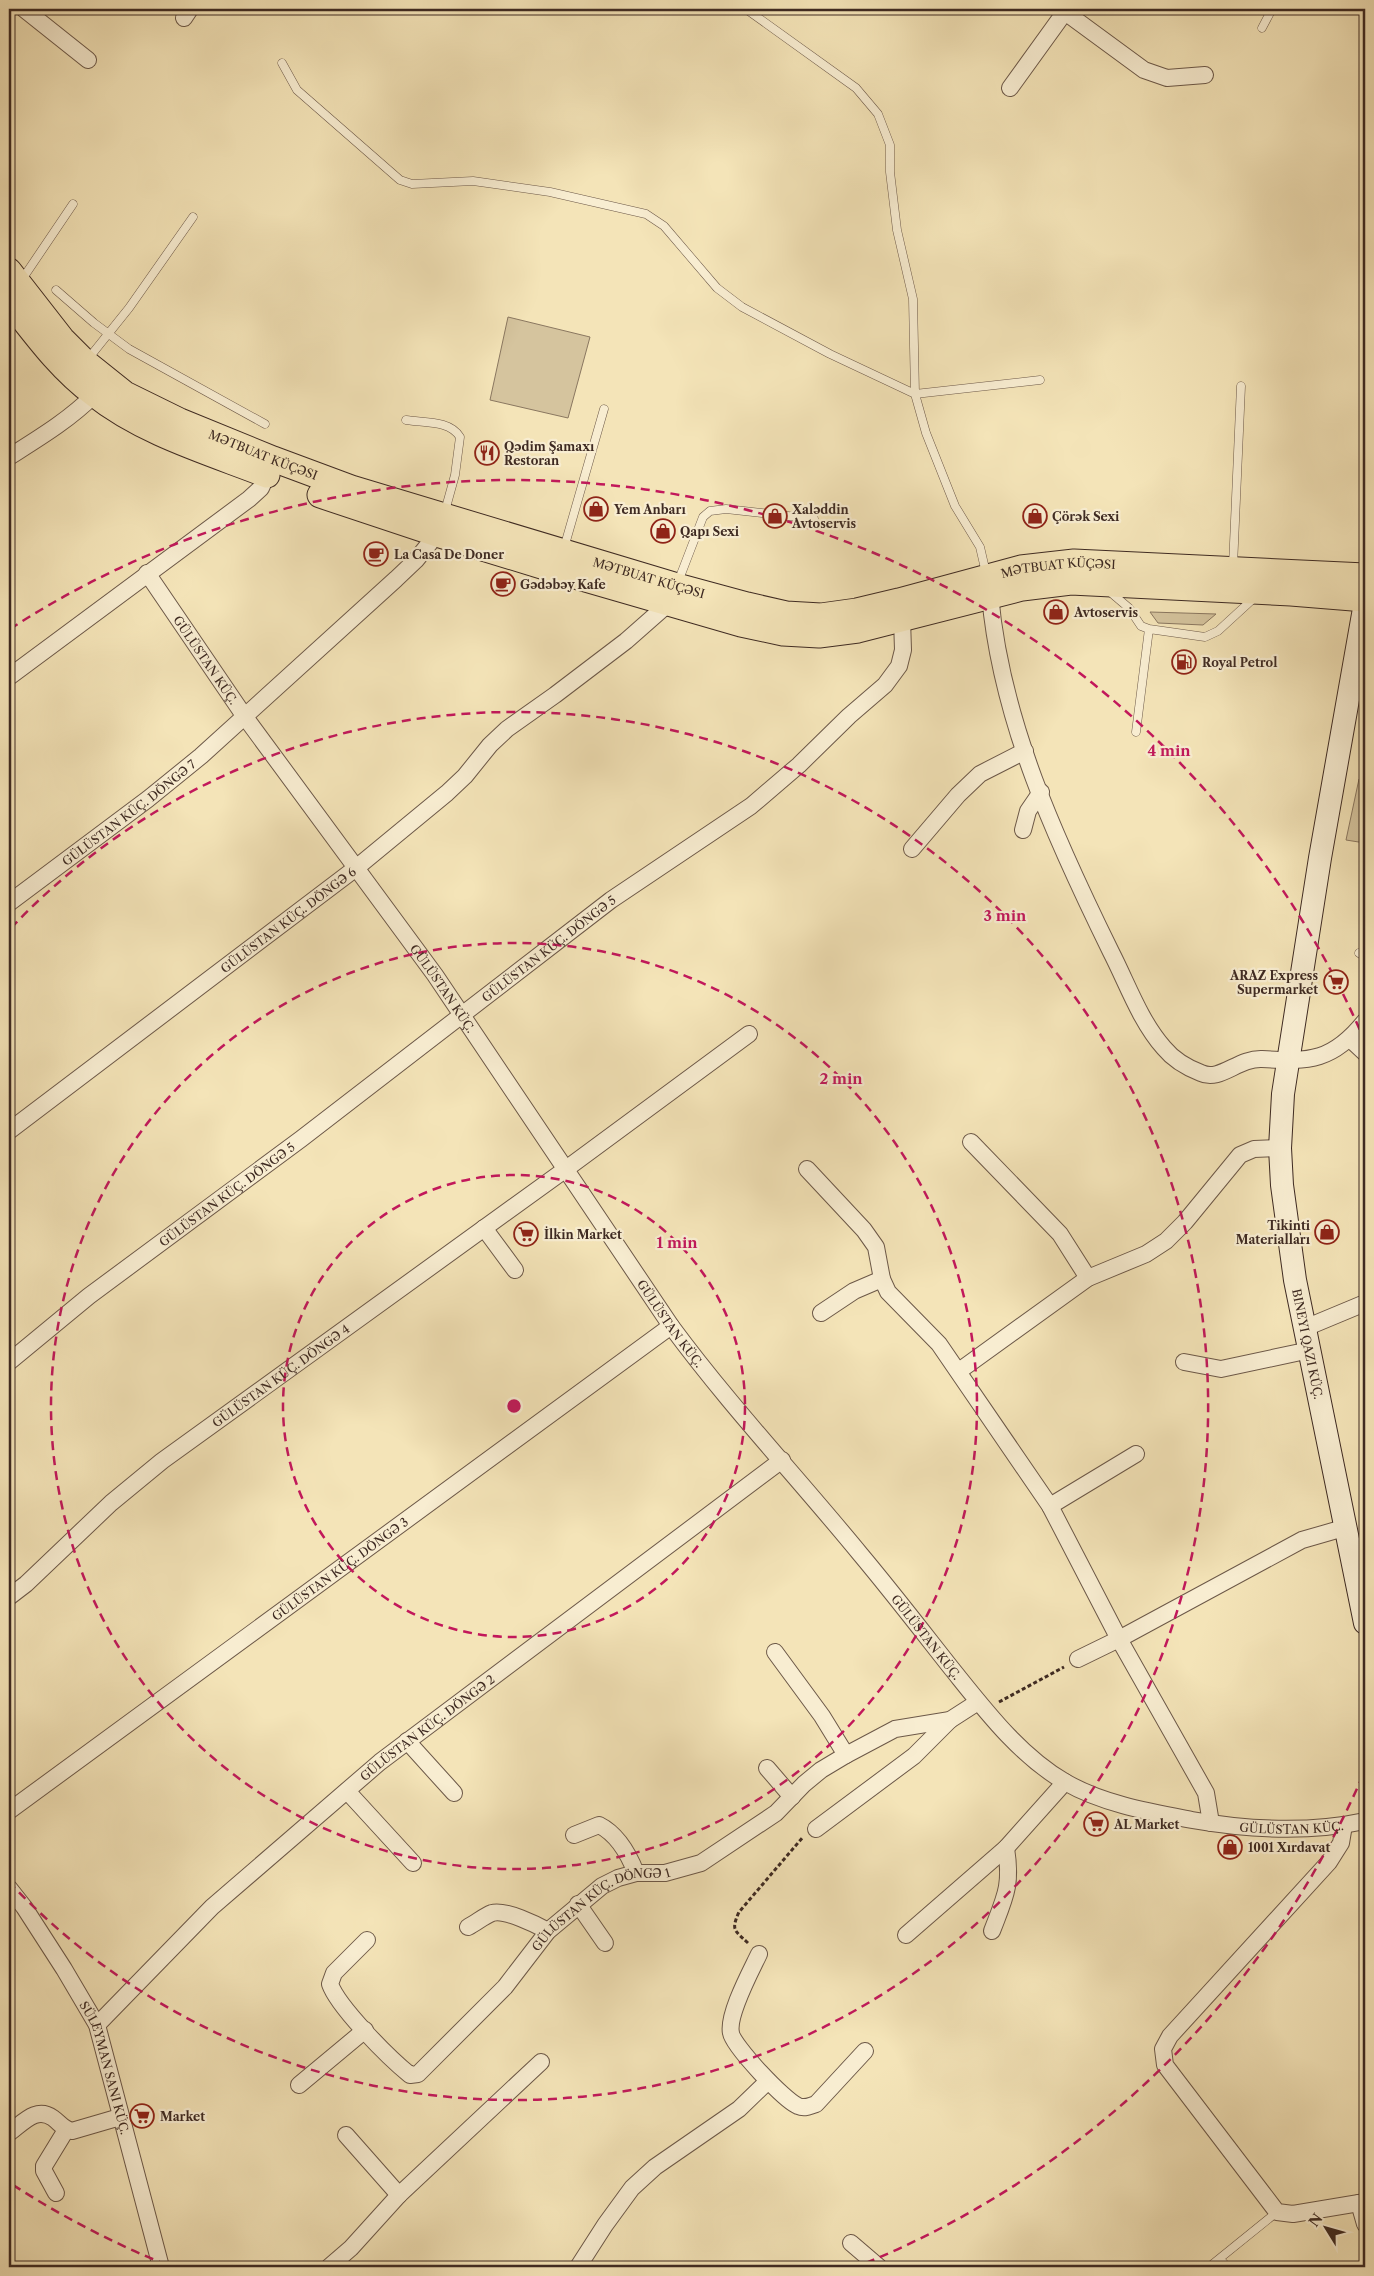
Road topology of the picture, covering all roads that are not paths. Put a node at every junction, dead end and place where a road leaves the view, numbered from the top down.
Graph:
1 (24, 9) edge
2 (746, 9) edge
3 (1272, 9) edge
4 (1066, 10) edge
5 (1262, 28) dead end
6 (88, 60) dead end
7 (282, 62) dead end
8 (1205, 75) dead end
9 (1010, 88) dead end
10 (73, 204) dead end
11 (193, 217) dead end
12 (12, 286) edge
13 (56, 290) dead end
14 (108, 335) junction
15 (85, 362) junction
16 (1040, 380) dead end
17 (1241, 386) dead end
18 (99, 387) junction
19 (915, 394) junction
20 (604, 409) dead end
21 (406, 420) dead end
22 (265, 424) dead end
23 (9, 457) edge
24 (270, 467) junction
25 (814, 519) dead end
26 (440, 525) junction
27 (560, 561) junction
28 (1233, 568) junction
29 (147, 573) junction
30 (1365, 576) edge
31 (1098, 582) junction
32 (989, 586) junction
33 (1261, 591) junction
34 (672, 595) junction
35 (1365, 601) edge
36 (902, 619) junction
37 (1149, 629) junction
38 (9, 677) edge
39 (245, 718) junction
40 (1136, 732) dead end
41 (1025, 751) junction
42 (1041, 792) junction
43 (1023, 830) dead end
44 (912, 849) dead end
45 (356, 868) junction
46 (9, 903) edge
47 (462, 1015) junction
48 (1365, 1021) edge
49 (749, 1034) dead end
50 (1350, 1039) junction
51 (1365, 1053) edge
52 (1286, 1062) junction
53 (9, 1131) edge
54 (971, 1142) dead end
55 (1280, 1148) junction
56 (807, 1169) dead end
57 (566, 1170) junction
58 (484, 1228) junction
59 (516, 1270) dead end
60 (1088, 1278) junction
61 (882, 1279) junction
62 (1365, 1303) edge
63 (821, 1313) dead end
64 (671, 1326) junction
65 (1305, 1328) junction
66 (1310, 1350) junction
67 (9, 1362) edge
68 (1184, 1362) dead end
69 (959, 1371) junction
70 (1136, 1454) dead end
71 (782, 1460) junction
72 (1050, 1506) junction
73 (1347, 1527) junction
74 (9, 1597) edge
75 (1365, 1623) edge
76 (1119, 1640) junction
77 (775, 1652) dead end
78 (1078, 1659) road end
79 (982, 1706) junction
80 (950, 1720) junction
81 (407, 1741) junction
82 (846, 1755) junction
83 (767, 1768) dead end
84 (1065, 1782) junction
85 (347, 1791) junction
86 (454, 1794) dead end
87 (792, 1797) junction
88 (9, 1811) edge
89 (1365, 1821) edge
90 (1211, 1823) junction
91 (1344, 1825) junction
92 (816, 1829) road end
93 (574, 1835) dead end
94 (1006, 1848) junction
95 (413, 1862) dead end
96 (636, 1873) junction
97 (9, 1888) edge
98 (578, 1904) junction
99 (468, 1928) dead end
100 (992, 1931) dead end
101 (548, 1932) junction
102 (906, 1935) dead end
103 (367, 1940) dead end
104 (605, 1943) dead end
105 (759, 1954) road end
106 (97, 2025) junction
107 (365, 2030) junction
108 (865, 2052) dead end
109 (541, 2062) dead end
110 (768, 2081) junction
111 (299, 2084) dead end
112 (120, 2116) junction
113 (66, 2130) junction
114 (9, 2133) edge
115 (346, 2135) dead end
116 (56, 2193) dead end
117 (399, 2195) junction
118 (1362, 2202) edge
119 (1277, 2212) junction
120 (1365, 2224) edge
121 (851, 2243) dead end
122 (1220, 2259) junction
123 (161, 2267) edge
124 (330, 2267) edge
125 (578, 2267) edge
126 (879, 2267) edge
127 (1209, 2267) edge
128 (1227, 2267) edge

1 - 6 street
2 - 19 lane
3 - 5 lane
4 - 8 street
4 - 9 street
7 - 19 lane
10 - 12 lane
11 - 14 lane
12 - 15 main road, MƏTBUAT KÜÇƏSI
12 - 18 main road, MƏTBUAT KÜÇƏSI
13 - 14 lane
14 - 15 lane
14 - 22 lane
15 - 18 main road, MƏTBUAT KÜÇƏSI
16 - 19 lane
17 - 28 lane
18 - 23 street
18 - 24 main road, MƏTBUAT KÜÇƏSI
19 - 32 lane
20 - 27 lane
21 - 26 lane
24 - 26 main road, MƏTBUAT KÜÇƏSI
24 - 29 street
25 - 34 lane
26 - 27 main road, MƏTBUAT KÜÇƏSI
26 - 39 street, GÜLÜSTAN KÜÇ. DÖNGƏ 7
27 - 34 main road, MƏTBUAT KÜÇƏSI
28 - 30 main road, MƏTBUAT KÜÇƏSI
28 - 32 main road, MƏTBUAT KÜÇƏSI
29 - 38 street
29 - 39 street, GÜLÜSTAN KÜÇ.
31 - 32 main road, MƏTBUAT KÜÇƏSI
31 - 33 main road, MƏTBUAT KÜÇƏSI
31 - 37 lane
32 - 34 main road, MƏTBUAT KÜÇƏSI
32 - 36 main road, MƏTBUAT KÜÇƏSI
32 - 41 street
33 - 35 main road, MƏTBUAT KÜÇƏSI
33 - 37 lane
34 - 36 main road, MƏTBUAT KÜÇƏSI
34 - 45 street, GÜLÜSTAN KÜÇ. DÖNGƏ 6
35 - 52 main road, BINEYI QAZI KÜÇ.
36 - 47 street, GÜLÜSTAN KÜÇ. DÖNGƏ 5
37 - 40 lane
39 - 45 street, GÜLÜSTAN KÜÇ.
39 - 46 street, GÜLÜSTAN KÜÇ. DÖNGƏ 7
41 - 42 street
41 - 44 street
42 - 43 street
42 - 52 street
45 - 47 street, GÜLÜSTAN KÜÇ.
45 - 53 street, GÜLÜSTAN KÜÇ. DÖNGƏ 6
47 - 57 street, GÜLÜSTAN KÜÇ.
47 - 67 street, GÜLÜSTAN KÜÇ. DÖNGƏ 5
48 - 50 street
49 - 57 street, GÜLÜSTAN KÜÇ. DÖNGƏ 4
50 - 51 street
50 - 52 street
52 - 55 main road, BINEYI QAZI KÜÇ.
54 - 60 street
55 - 60 street
55 - 65 main road, BINEYI QAZI KÜÇ.
56 - 61 street
57 - 58 street, GÜLÜSTAN KÜÇ. DÖNGƏ 4
57 - 64 street, GÜLÜSTAN KÜÇ.
58 - 59 street
58 - 74 street, GÜLÜSTAN KÜÇ. DÖNGƏ 4
60 - 69 street
61 - 63 street
61 - 69 street
62 - 65 street
64 - 71 street, GÜLÜSTAN KÜÇ.
64 - 88 street, GÜLÜSTAN KÜÇ. DÖNGƏ 3
65 - 66 main road, BINEYI QAZI KÜÇ.
66 - 68 street
66 - 73 main road, BINEYI QAZI KÜÇ.
69 - 72 street
70 - 72 street
71 - 79 street, GÜLÜSTAN KÜÇ.
71 - 81 street, GÜLÜSTAN KÜÇ. DÖNGƏ 2
72 - 76 street
73 - 75 main road, BINEYI QAZI KÜÇ.
73 - 76 street
76 - 78 street
76 - 90 street
77 - 82 street
79 - 80 street, GÜLÜSTAN KÜÇ. DÖNGƏ 1
79 - 84 street, GÜLÜSTAN KÜÇ.
80 - 82 street, GÜLÜSTAN KÜÇ. DÖNGƏ 1
80 - 92 street
81 - 85 street, GÜLÜSTAN KÜÇ. DÖNGƏ 2
81 - 86 street
82 - 87 street, GÜLÜSTAN KÜÇ. DÖNGƏ 1
83 - 87 street
84 - 90 street, GÜLÜSTAN KÜÇ.
84 - 94 street
85 - 95 street
85 - 106 street, GÜLÜSTAN KÜÇ. DÖNGƏ 2
87 - 96 street, GÜLÜSTAN KÜÇ. DÖNGƏ 1
89 - 91 street, GÜLÜSTAN KÜÇ.
90 - 91 street, GÜLÜSTAN KÜÇ.
91 - 119 street
93 - 96 street
94 - 100 street
94 - 102 street
96 - 98 street, GÜLÜSTAN KÜÇ. DÖNGƏ 1
97 - 106 street, SÜLEYMAN SANI KÜÇ.
98 - 101 street, GÜLÜSTAN KÜÇ. DÖNGƏ 1
98 - 104 street
99 - 101 street
101 - 107 street, GÜLÜSTAN KÜÇ. DÖNGƏ 1
103 - 107 street, GÜLÜSTAN KÜÇ. DÖNGƏ 1
105 - 110 street
106 - 112 street, SÜLEYMAN SANI KÜÇ.
107 - 111 street
108 - 110 street
109 - 117 street
110 - 125 street
112 - 113 street
112 - 123 street, SÜLEYMAN SANI KÜÇ.
113 - 114 street
113 - 116 street
115 - 117 street
117 - 124 street
118 - 119 street
118 - 120 street
119 - 122 lane
121 - 126 street
122 - 127 lane
122 - 128 lane

